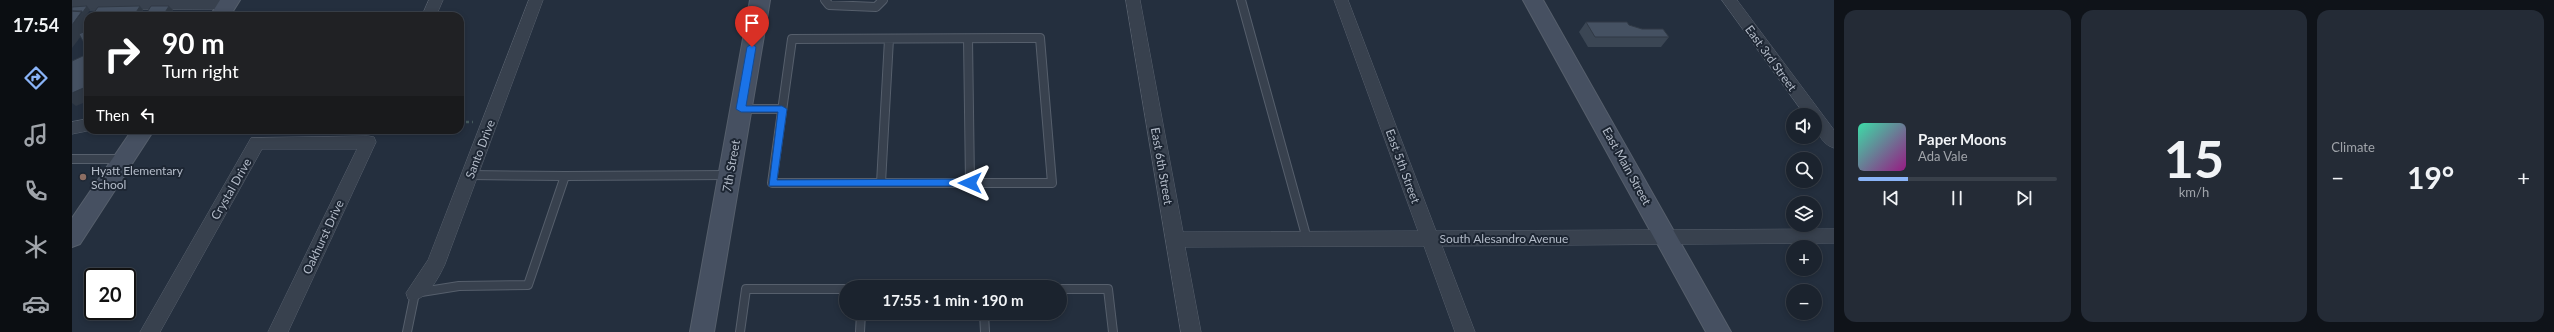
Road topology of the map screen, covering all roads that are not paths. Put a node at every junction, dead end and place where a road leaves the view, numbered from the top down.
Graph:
1 (436, 0) edge
2 (536, 0) edge
3 (760, 0) edge
4 (825, 0) edge
5 (883, 0) edge
6 (1133, 0) edge
7 (1241, 0) edge
8 (1341, 0) edge
9 (1533, 0) edge
10 (1729, 0) edge
11 (72, 5) edge
12 (194, 7) edge
13 (226, 7) edge
14 (431, 12) edge
15 (889, 39) junction
16 (968, 39) junction
17 (1808, 108) edge
18 (741, 109) junction
19 (782, 109) junction
20 (84, 126) edge
21 (1822, 126) edge
22 (72, 128) edge
23 (140, 134) edge
24 (368, 142) joint
25 (1834, 142) edge
26 (72, 159) edge
27 (124, 159) junction
28 (470, 175) junction
29 (729, 175) junction
30 (565, 176) junction
31 (881, 183) junction
32 (970, 183) junction
33 (1667, 236) junction
34 (1834, 236) edge
35 (72, 237) edge
36 (1430, 238) junction
37 (1307, 239) junction
38 (1175, 240) junction
39 (839, 289) edge
40 (1067, 289) edge
41 (415, 292) junction
42 (861, 320) edge
43 (984, 320) edge
44 (150, 332) edge
45 (278, 332) edge
46 (407, 332) edge
47 (702, 332) edge
48 (740, 332) edge
49 (860, 332) edge
50 (985, 332) edge
51 (1114, 332) edge
52 (1191, 332) edge
53 (1465, 332) edge
54 (1719, 332) edge

1 - 14 street
2 - 28 street, Santo Drive
3 - 18 street, 7th Street
4 - 5 lane
6 - 38 street, East 6th Street
7 - 37 lane
8 - 36 street, East 5th Street
9 - 33 street, East Main Street
10 - 17 street, East 3rd Street
11 - 12 street
12 - 13 street
15 - 16 lane
15 - 19 lane
15 - 31 lane
16 - 32 lane
16 - 32 lane
18 - 19 lane
18 - 29 street, 7th Street
19 - 31 lane
20 - 22 street
21 - 25 street, East 3rd Street
23 - 27 street
24 - 44 street, Crystal Drive
24 - 45 street, Oakhurst Drive
26 - 27 lane
27 - 35 street
28 - 30 lane
28 - 41 street, Santo Drive
29 - 30 lane
29 - 47 street, 7th Street
30 - 41 lane
31 - 32 lane
33 - 34 street, South Alesandro Avenue
33 - 36 street, South Alesandro Avenue
33 - 54 street, East Main Street
36 - 37 street, South Alesandro Avenue
36 - 53 street, East 5th Street
37 - 38 street, South Alesandro Avenue
38 - 52 street, East 6th Street
39 - 48 lane
40 - 51 lane
41 - 46 lane
42 - 49 lane
43 - 50 lane

